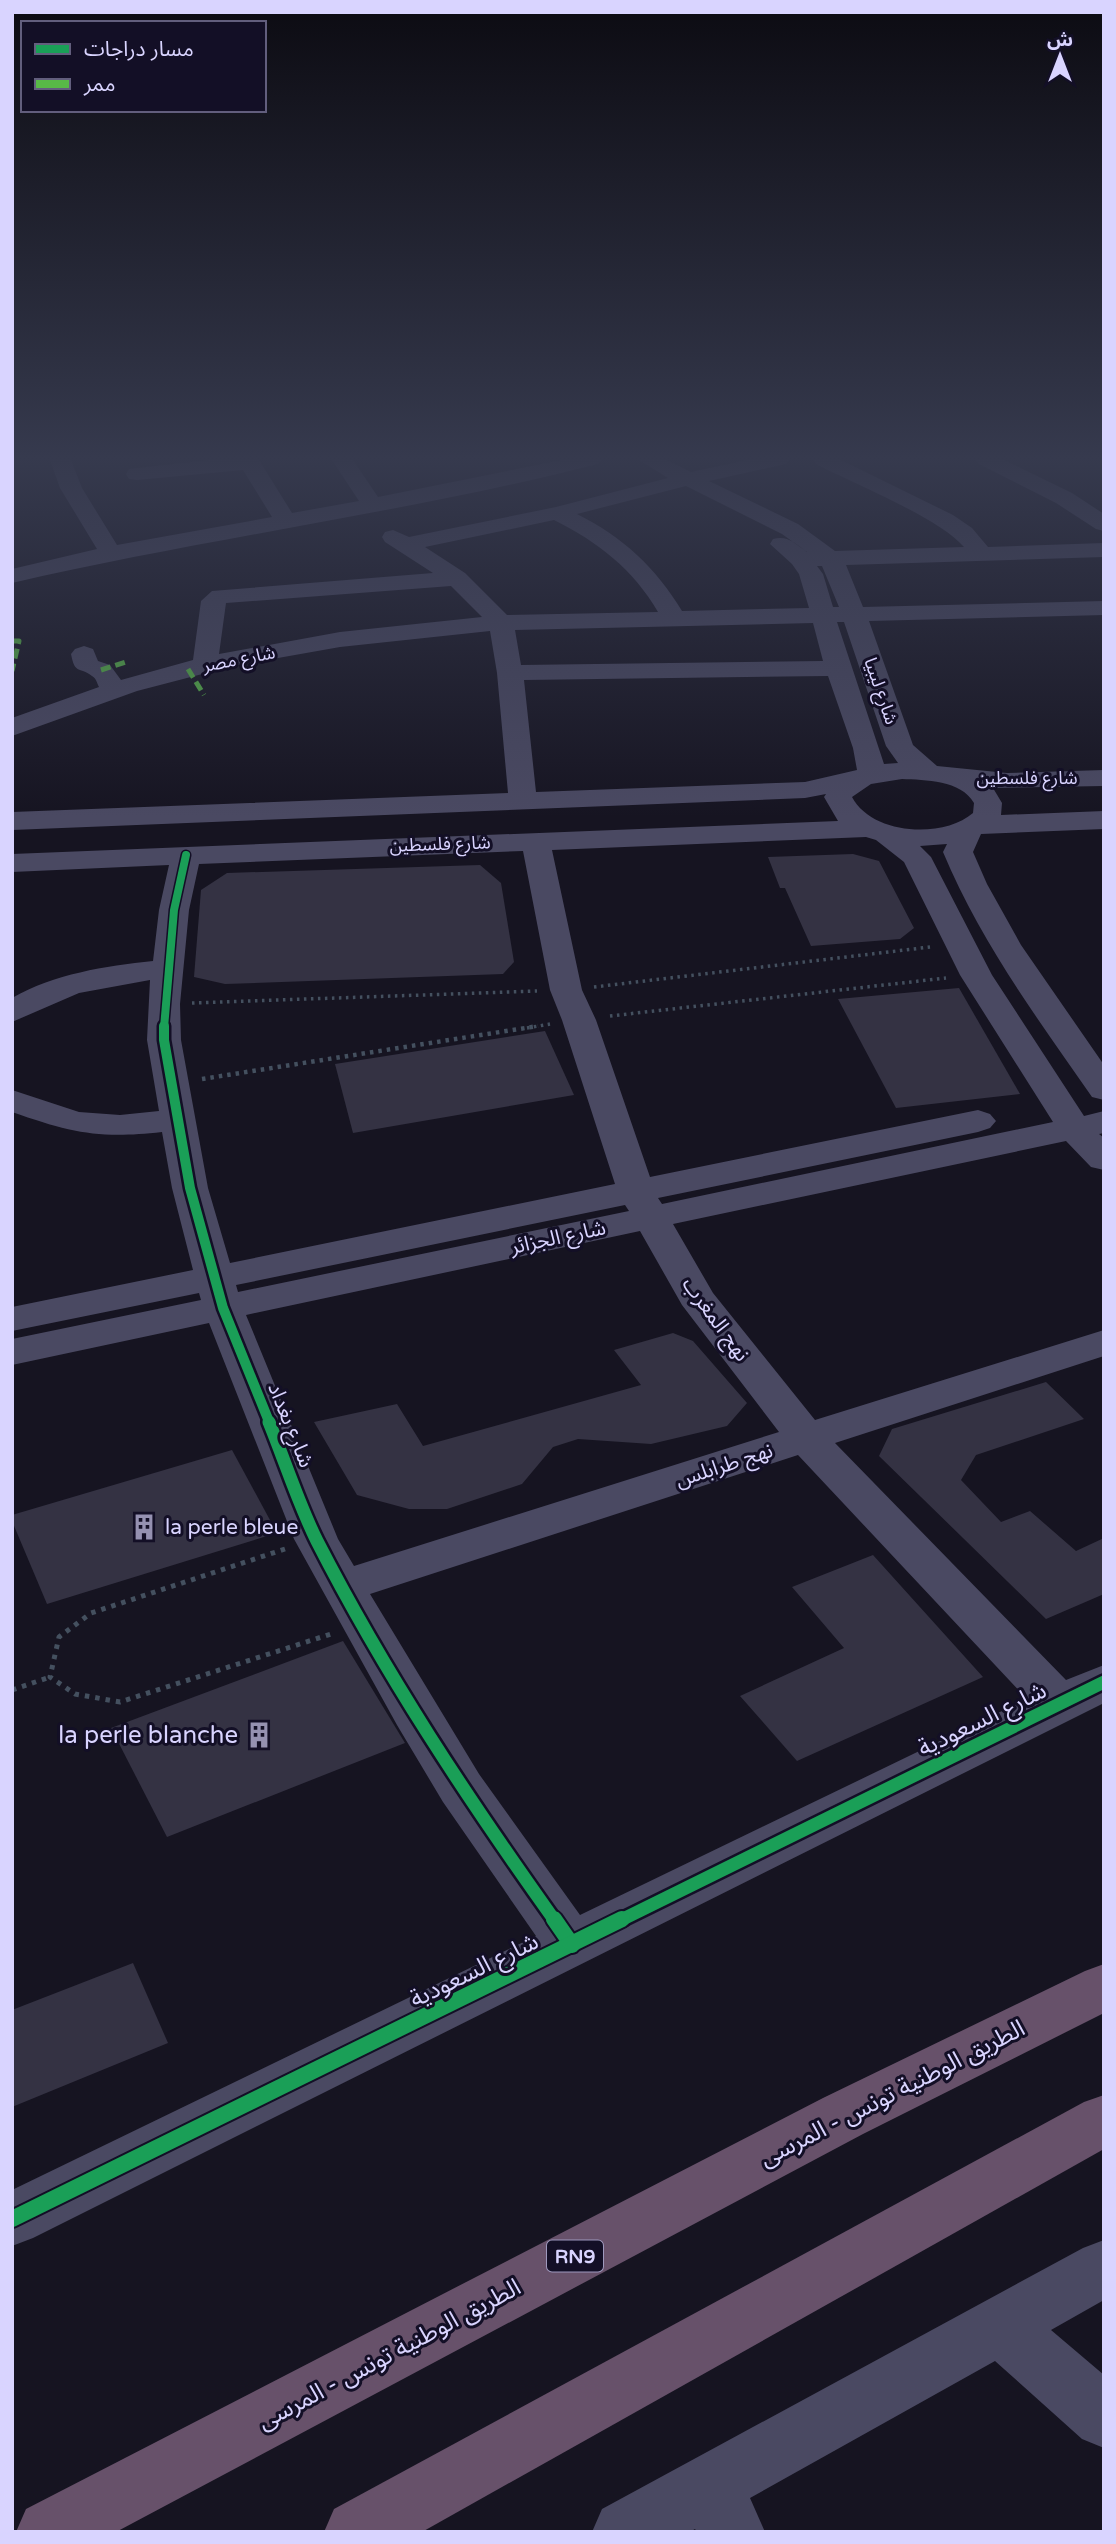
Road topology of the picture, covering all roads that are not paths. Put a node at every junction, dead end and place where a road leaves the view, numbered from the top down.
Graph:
1 (448, 579) edge
2 (458, 579) edge
3 (650, 579) edge
4 (812, 579) edge
5 (842, 579) edge
6 (1104, 608) edge
7 (824, 615) junction
8 (855, 615) junction
9 (675, 620) junction
10 (501, 623) junction
11 (84, 654) dead end
12 (205, 665) junction
13 (838, 668) junction
14 (510, 673) junction
15 (114, 689) junction
16 (12, 727) edge
17 (939, 775) junction
18 (864, 776) junction
19 (1104, 778) edge
20 (523, 800) junction
21 (1104, 820) edge
22 (12, 821) edge
23 (973, 827) junction
24 (877, 830) junction
25 (535, 840) junction
26 (186, 855) junction
27 (12, 863) edge
28 (167, 969) junction
29 (12, 1012) edge
30 (1104, 1090) edge
31 (1104, 1096) edge
32 (12, 1100) edge
33 (1079, 1119) edge
34 (178, 1120) junction
35 (1104, 1159) edge
36 (644, 1204) junction
37 (218, 1293) junction
38 (12, 1319) edge
39 (1104, 1342) edge
40 (12, 1352) edge
41 (806, 1438) junction
42 (343, 1586) junction
43 (1082, 1693) edge
44 (572, 1945) junction
45 (1104, 1987) edge
46 (1104, 2120) edge
47 (12, 2219) edge
48 (1104, 2268) edge
49 (1000, 2325) junction
50 (1104, 2417) edge
51 (720, 2509) edge
52 (49, 2532) edge
53 (357, 2532) edge
54 (625, 2532) edge

1 - 12 street
2 - 10 street
3 - 9 street
4 - 7 street, شارع ليبيا
5 - 8 street, شارع ليبيا
6 - 8 street, شارع مصر
7 - 8 street, شارع مصر
7 - 9 street, شارع مصر
7 - 13 street, شارع ليبيا
8 - 17 street, شارع ليبيا
9 - 10 street, شارع مصر
10 - 12 street, شارع مصر
10 - 14 street
11 - 15 street
12 - 15 street, شارع مصر
13 - 14 street
13 - 18 street, شارع ليبيا
14 - 20 street
15 - 16 street, شارع مصر
17 - 18 street, شارع فلسطين
17 - 19 street, شارع فلسطين
17 - 23 street
18 - 20 street, شارع فلسطين
18 - 24 street
20 - 22 street, شارع فلسطين
21 - 23 street, شارع فلسطين
23 - 24 street, شارع فلسطين
23 - 30 street
24 - 25 street, شارع فلسطين
24 - 33 street
25 - 26 street, شارع فلسطين
25 - 36 street, نهج المغرب
26 - 27 street, شارع فلسطين
26 - 28 street, شارع بغداد
28 - 29 street
28 - 34 street, شارع بغداد
31 - 33 street, شارع الجزائر
32 - 34 street
33 - 35 street
33 - 36 street, شارع الجزائر
34 - 37 street, شارع بغداد
36 - 37 street, شارع الجزائر
36 - 41 street, نهج المغرب
37 - 38 street, شارع الجزائر
37 - 40 street, شارع الجزائر
37 - 42 street, شارع بغداد
39 - 41 street, نهج طرابلس
41 - 42 street, نهج طرابلس
41 - 43 street, نهج المغرب
42 - 44 street, شارع بغداد
43 - 44 street, شارع السعودية
44 - 47 street, شارع السعودية
45 - 52 highway, الطريق الوطنية تونس - المرسى / RN9
46 - 53 highway
48 - 49 street
49 - 50 street
49 - 51 street
51 - 54 street

